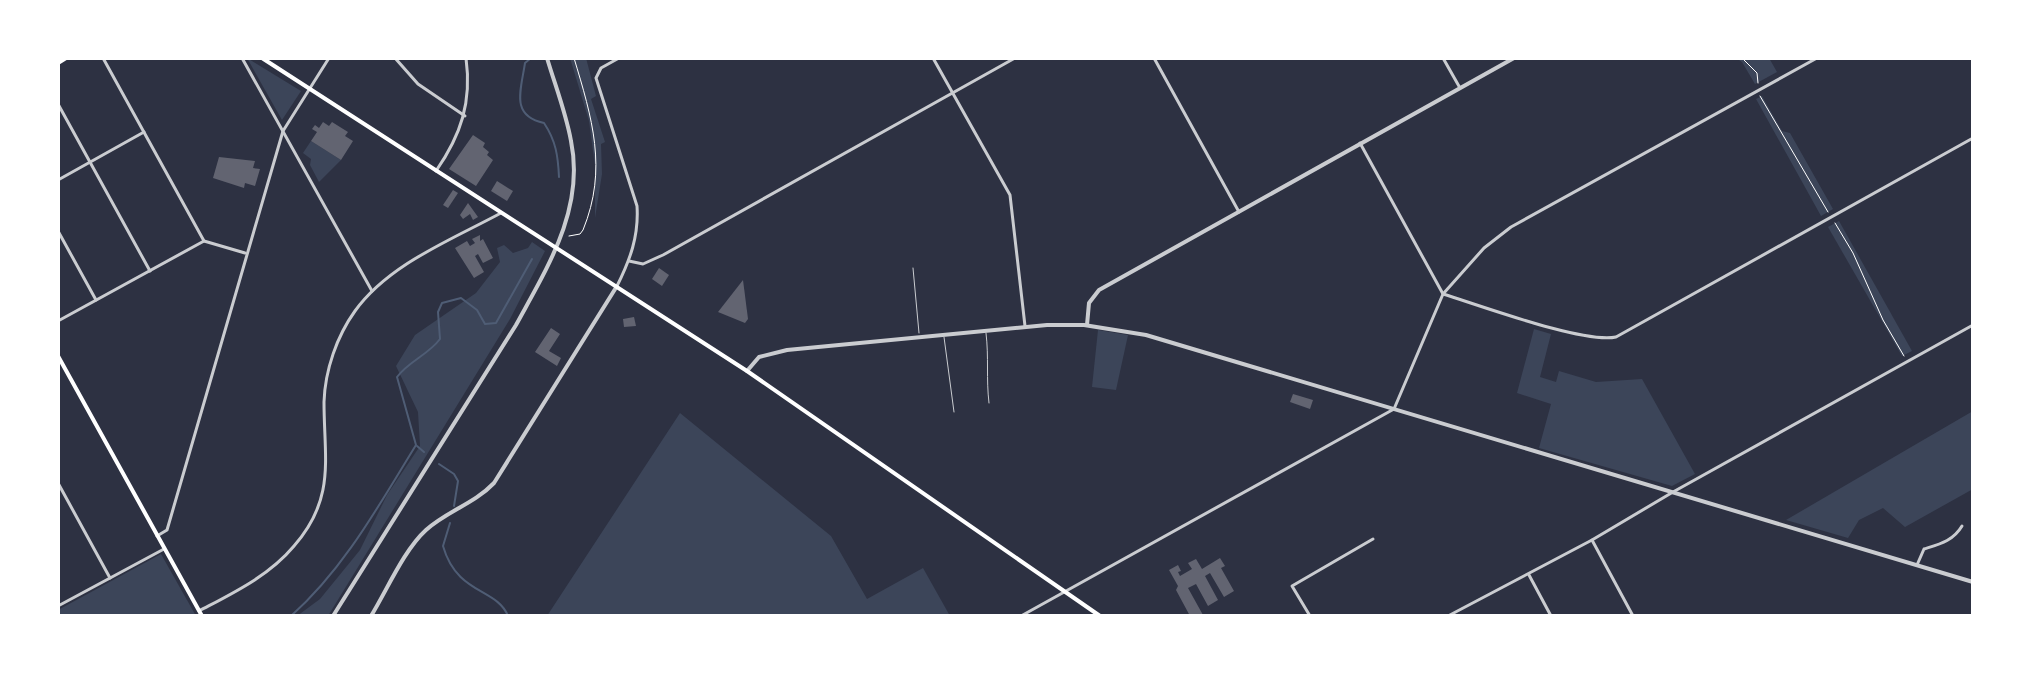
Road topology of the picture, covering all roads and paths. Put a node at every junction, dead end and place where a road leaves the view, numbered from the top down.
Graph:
1 (66, 58) edge
2 (103, 58) edge
3 (242, 58) edge
4 (262, 58) edge
5 (329, 58) edge
6 (395, 58) edge
7 (466, 58) edge
8 (547, 58) edge
9 (574, 58) edge
10 (619, 58) edge
11 (933, 58) edge
12 (1015, 58) edge
13 (1154, 58) edge
14 (1443, 58) edge
15 (1514, 58) edge
16 (1742, 58) edge
17 (1817, 58) edge
18 (58, 63) edge
19 (1460, 88) junction
20 (309, 89) junction
21 (1759, 91) junction
22 (952, 93) junction
23 (58, 104) edge
24 (465, 116) junction
25 (283, 131) junction
26 (144, 132) junction
27 (1973, 138) edge
28 (1360, 143) junction
29 (90, 162) junction
30 (436, 171) junction
31 (58, 180) edge
32 (1239, 212) junction
33 (501, 213) junction
34 (1833, 218) junction
35 (58, 231) edge
36 (562, 236) junction
37 (204, 241) junction
38 (247, 254) junction
39 (629, 261) junction
40 (913, 268) dead end
41 (150, 271) junction
42 (617, 286) junction
43 (372, 291) junction
44 (1443, 294) junction
45 (96, 300) junction
46 (58, 321) edge
47 (1087, 325) junction
48 (1973, 325) edge
49 (1025, 326) junction
50 (986, 330) junction
51 (944, 335) junction
52 (920, 338) junction
53 (58, 356) edge
54 (1906, 362) junction
55 (747, 371) junction
56 (989, 403) dead end
57 (1394, 409) junction
58 (954, 412) dead end
59 (58, 483) edge
60 (1673, 492) junction
61 (1962, 526) dead end
62 (157, 536) junction
63 (1373, 539) dead end
64 (1592, 540) junction
65 (165, 549) junction
66 (1917, 565) junction
67 (1529, 575) junction
68 (111, 578) junction
69 (1973, 582) edge
70 (1064, 591) junction
71 (58, 606) edge
72 (200, 614) edge
73 (333, 616) edge
74 (371, 616) edge
75 (1021, 616) edge
76 (1100, 616) edge
77 (1310, 616) edge
78 (1448, 616) edge
79 (1551, 616) edge
80 (1633, 616) edge

1 - 18 main road
2 - 26 street
3 - 25 street
4 - 20 main road
5 - 20 street
6 - 24 street
7 - 24 street
8 - 36 street
9 - 36 path
10 - 39 street
11 - 22 street
12 - 22 street
13 - 32 street
14 - 19 street
15 - 19 street
16 - 21 path
17 - 21 street
19 - 28 street
20 - 25 street
20 - 30 main road
21 - 34 path
21 - 44 street
22 - 39 street
22 - 49 street
23 - 29 street
24 - 30 street
25 - 38 street
25 - 43 street
26 - 29 street
26 - 37 street
27 - 34 street
28 - 32 street
28 - 44 street
29 - 31 street
29 - 41 street
30 - 33 main road
32 - 47 street
33 - 42 main road
33 - 43 street
34 - 44 street
34 - 54 path
35 - 45 street
36 - 73 street
37 - 38 street
37 - 41 street
38 - 62 street
39 - 42 street
40 - 52 lane
41 - 45 street
42 - 55 main road
42 - 74 street
43 - 72 street
44 - 57 street
45 - 46 street
47 - 49 street
47 - 57 street
48 - 54 street
49 - 50 street
50 - 51 street
50 - 56 lane
51 - 52 street
51 - 58 lane
52 - 55 street
53 - 62 main road
54 - 60 street
55 - 70 main road
57 - 60 street
57 - 70 street
59 - 68 street
60 - 64 street
60 - 66 street
61 - 66 street
62 - 65 main road
63 - 77 street
64 - 67 street
64 - 80 street
65 - 68 street
65 - 72 main road
66 - 69 street
67 - 78 street
67 - 79 street
68 - 71 street
70 - 75 street
70 - 76 main road

